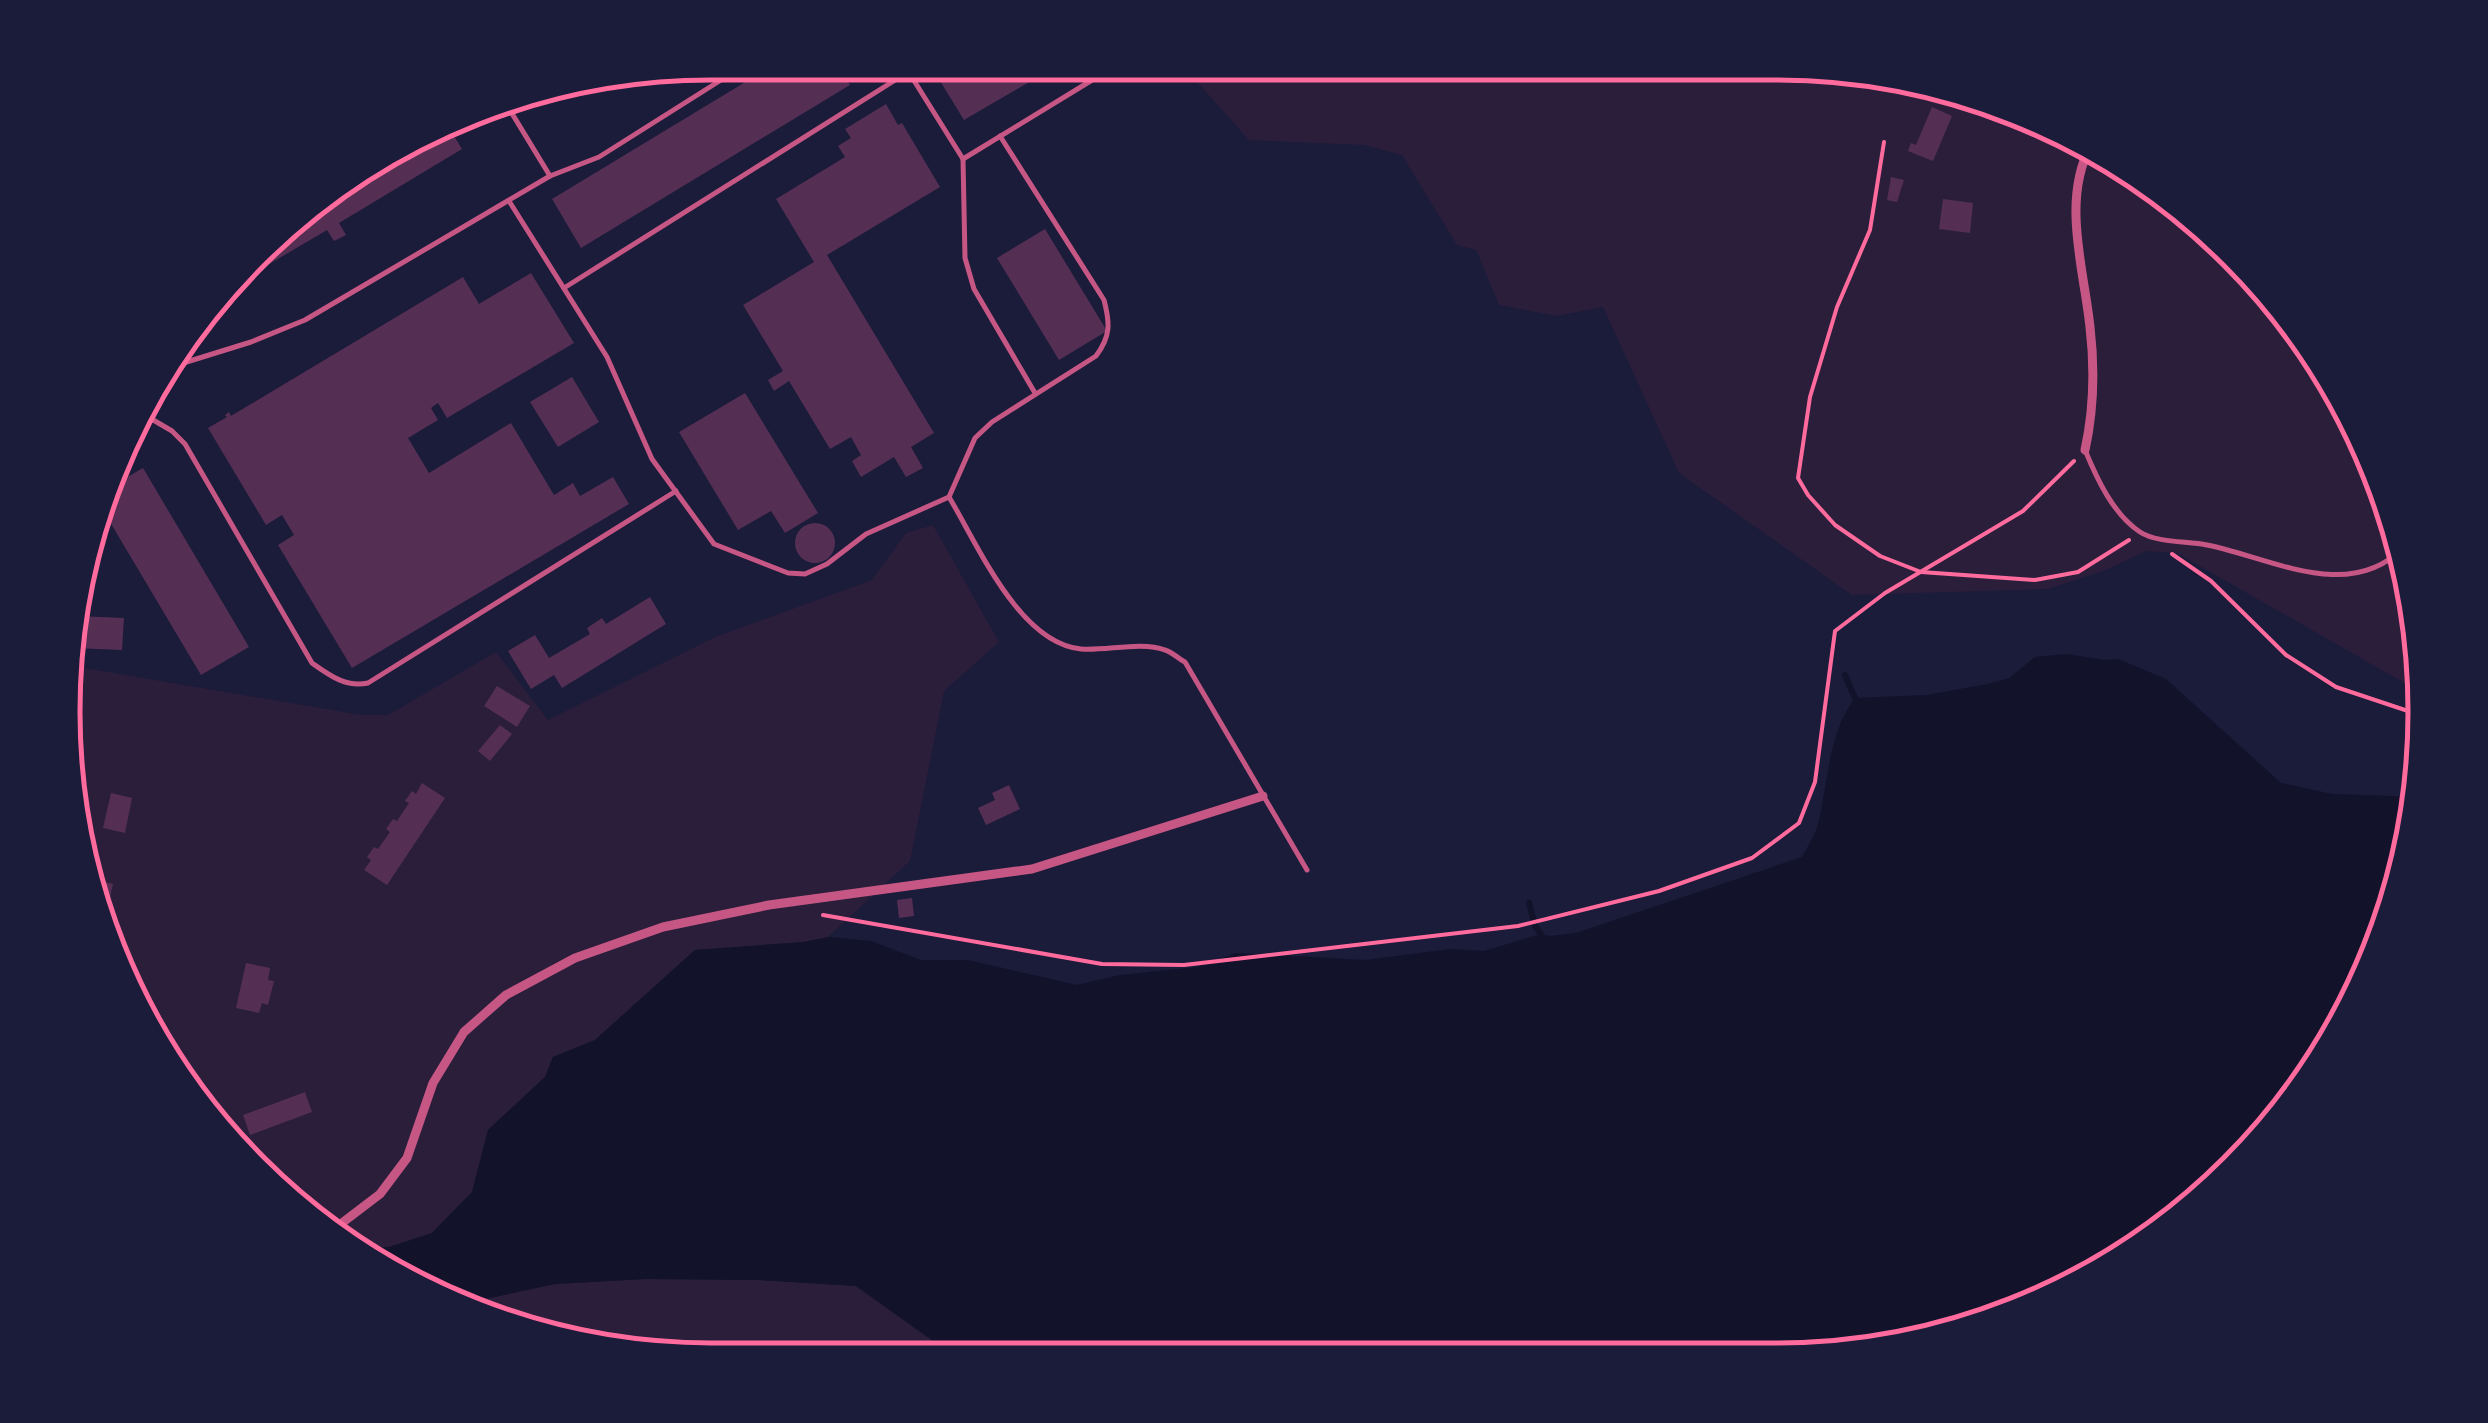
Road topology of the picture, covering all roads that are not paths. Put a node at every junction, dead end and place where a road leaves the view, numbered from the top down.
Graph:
1 (720, 80) edge
2 (895, 80) edge
3 (913, 80) edge
4 (1092, 80) edge
5 (511, 113) edge
6 (1000, 136) junction
7 (963, 159) junction
8 (2083, 160) edge
9 (550, 176) junction
10 (509, 201) junction
11 (564, 288) junction
12 (185, 363) edge
13 (1035, 394) junction
14 (152, 419) edge
15 (2085, 450) joint
16 (676, 491) junction
17 (949, 497) junction
18 (2388, 558) edge
19 (1262, 796) junction
20 (1306, 870) dead end
21 (340, 1222) edge

1 - 9 lane
2 - 11 lane
3 - 7 lane
4 - 6 lane
5 - 9 lane
6 - 7 lane
6 - 13 lane
7 - 13 lane
8 - 15 street
9 - 10 lane
10 - 11 lane
10 - 12 lane
11 - 16 lane
13 - 17 lane
14 - 16 lane
15 - 18 lane
16 - 17 lane
17 - 19 lane
19 - 20 lane
19 - 21 street

